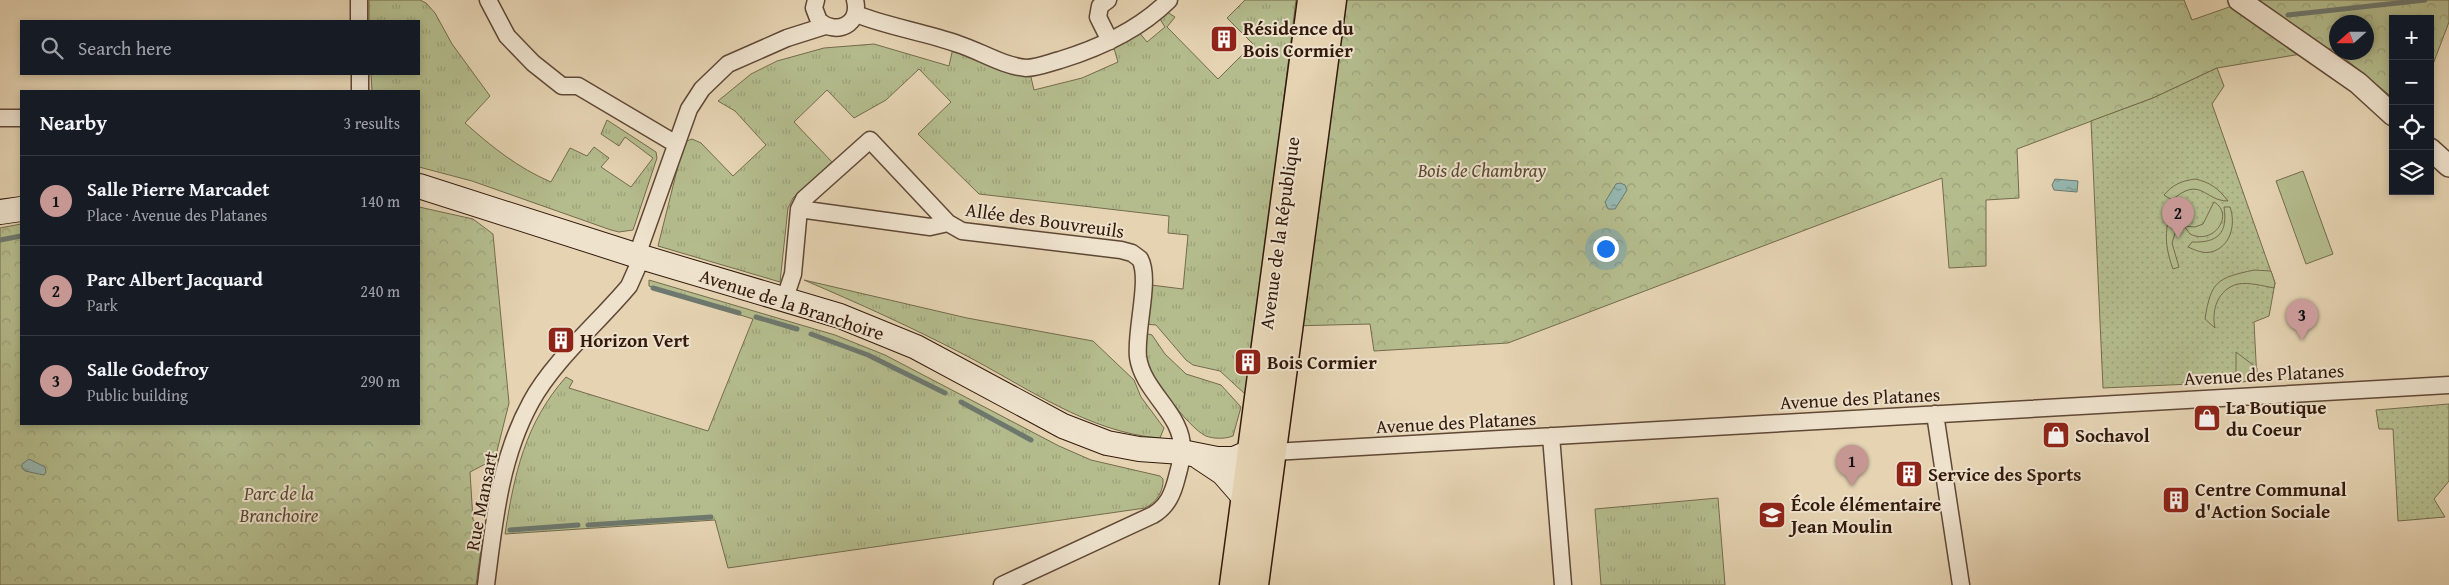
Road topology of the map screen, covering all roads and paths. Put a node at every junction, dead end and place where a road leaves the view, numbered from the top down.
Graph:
1 (360, 0) edge
2 (488, 0) edge
3 (816, 0) edge
4 (1108, 0) edge
5 (1169, 0) edge
6 (1310, 0) edge
7 (1333, 0) edge
8 (2239, 0) edge
9 (855, 7) edge
10 (360, 20) edge
11 (825, 26) junction
12 (1110, 41) junction
13 (360, 75) edge
14 (360, 90) edge
15 (2389, 111) edge
16 (0, 118) edge
17 (20, 118) edge
18 (676, 144) junction
19 (2431, 150) edge
20 (2449, 166) edge
21 (420, 186) edge
22 (20, 209) edge
23 (799, 209) junction
24 (0, 212) edge
25 (948, 223) junction
26 (638, 256) junction
27 (785, 298) junction
28 (2449, 385) edge
29 (1935, 414) junction
30 (1551, 436) junction
31 (1262, 452) junction
32 (1187, 454) junction
33 (1244, 497) junction
34 (486, 585) edge
35 (1002, 585) edge
36 (1233, 585) edge
37 (1255, 585) edge
38 (1564, 585) edge
39 (1961, 585) edge

1 - 10 street
2 - 18 street
3 - 11 street
4 - 12 street
5 - 12 street
6 - 31 main road, Avenue de la République
7 - 31 main road, Avenue de la République
8 - 15 street
9 - 11 street, Rue Mansart
9 - 12 street
11 - 18 street, Rue Mansart
13 - 14 street
16 - 17 street
18 - 26 street, Rue Mansart
19 - 20 street
21 - 26 main road, Avenue de la Branchoire
22 - 24 main road
23 - 25 street, Allée des Bouvreuils
23 - 25 street, Allée des Bouvreuils
23 - 27 street
25 - 32 street, Allée des Bouvreuils
26 - 27 main road, Avenue de la Branchoire
26 - 34 street, Rue Mansart
27 - 32 main road, Avenue de la Branchoire
28 - 29 street, Avenue des Platanes
29 - 30 street, Avenue des Platanes
29 - 39 street
30 - 31 street, Avenue des Platanes
30 - 38 street
31 - 32 main road, Avenue de la Branchoire
31 - 33 main road, Avenue de la République
31 - 37 main road, Avenue de la République
32 - 33 main road
32 - 35 street
33 - 36 main road, Avenue de la République

